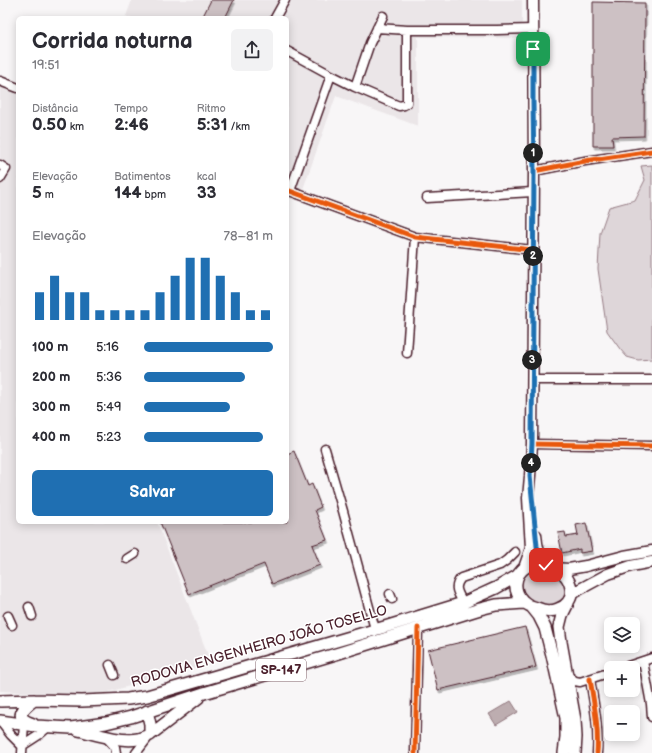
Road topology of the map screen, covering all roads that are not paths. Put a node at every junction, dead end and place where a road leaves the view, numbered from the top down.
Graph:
1 (285, 0) edge
2 (533, 0) edge
3 (276, 16) edge
4 (383, 16) dead end
5 (377, 28) junction
6 (533, 29) junction
7 (407, 30) junction
8 (289, 52) edge
9 (331, 75) junction
10 (0, 81) edge
11 (16, 87) edge
12 (355, 87) junction
13 (652, 151) edge
14 (0, 166) edge
15 (534, 171) junction
16 (0, 179) edge
17 (289, 191) edge
18 (533, 192) junction
19 (427, 198) dead end
20 (415, 237) junction
21 (533, 250) junction
22 (407, 353) dead end
23 (532, 380) junction
24 (652, 380) edge
25 (532, 444) junction
26 (652, 446) edge
27 (325, 449) dead end
28 (530, 476) junction
29 (652, 551) edge
30 (515, 552) dead end
31 (135, 554) dead end
32 (127, 559) dead end
33 (652, 562) edge
34 (548, 567) junction
35 (521, 572) junction
36 (569, 598) junction
37 (463, 602) junction
38 (527, 604) junction
39 (29, 607) dead end
40 (8, 616) dead end
41 (32, 616) dead end
42 (12, 625) dead end
43 (418, 628) junction
44 (375, 629) junction
45 (652, 658) edge
46 (643, 661) junction
47 (640, 662) edge
48 (110, 665) dead end
49 (604, 674) edge
50 (114, 675) dead end
51 (567, 675) junction
52 (590, 679) junction
53 (204, 693) junction
54 (34, 700) junction
55 (0, 701) edge
56 (147, 711) junction
57 (652, 717) edge
58 (0, 721) edge
59 (24, 724) junction
60 (36, 726) junction
61 (49, 726) junction
62 (71, 728) junction
63 (150, 735) junction
64 (105, 736) junction
65 (22, 749) edge
66 (116, 753) edge
67 (136, 753) edge
68 (415, 753) edge
69 (564, 753) edge
70 (575, 753) edge
71 (596, 753) edge

1 - 3 street
2 - 6 main road
4 - 5 street
5 - 7 street
5 - 12 street
6 - 7 street
6 - 15 main road
7 - 12 street
8 - 9 street
9 - 12 street
9 - 17 street
10 - 11 street
13 - 15 street
14 - 16 street
15 - 18 main road
17 - 20 street
18 - 19 street
18 - 21 main road
20 - 21 street
20 - 22 street
21 - 23 main road
23 - 24 street
23 - 25 main road
25 - 26 street
25 - 28 main road
27 - 44 street
28 - 34 main road
28 - 35 main road
29 - 34 main road
30 - 37 street
31 - 32 street
33 - 36 main road
34 - 35 highway
34 - 36 highway
35 - 37 highway, RODOVIA ENGENHEIRO JOÃO TOSELLO / SP-147
35 - 38 highway
36 - 38 highway
36 - 51 highway
37 - 44 highway, RODOVIA ENGENHEIRO JOÃO TOSELLO / SP-147
38 - 43 highway, RODOVIA ENGENHEIRO JOÃO TOSELLO / SP-147
38 - 69 highway
39 - 41 street
40 - 42 street
43 - 53 highway, RODOVIA ENGENHEIRO JOÃO TOSELLO / SP-147
43 - 68 street
44 - 54 highway, RODOVIA ENGENHEIRO JOÃO TOSELLO / SP-147
45 - 46 street
46 - 47 street
46 - 57 street
48 - 50 street
49 - 52 street
51 - 52 street
51 - 70 highway
52 - 71 street
53 - 56 highway, RODOVIA ENGENHEIRO JOÃO TOSELLO / SP-147
53 - 63 highway
54 - 55 highway, RODOVIA ENGENHEIRO JOÃO TOSELLO / SP-147
54 - 60 highway
56 - 62 highway, RODOVIA ENGENHEIRO JOÃO TOSELLO / SP-147
56 - 63 highway
58 - 59 highway, RODOVIA ENGENHEIRO JOÃO TOSELLO / SP-147
58 - 65 street
59 - 60 highway, RODOVIA ENGENHEIRO JOÃO TOSELLO / SP-147
59 - 65 street
60 - 61 highway, RODOVIA ENGENHEIRO JOÃO TOSELLO / SP-147
61 - 62 highway, RODOVIA ENGENHEIRO JOÃO TOSELLO / SP-147
61 - 65 street
62 - 64 highway
63 - 64 highway
63 - 67 street
64 - 66 street

